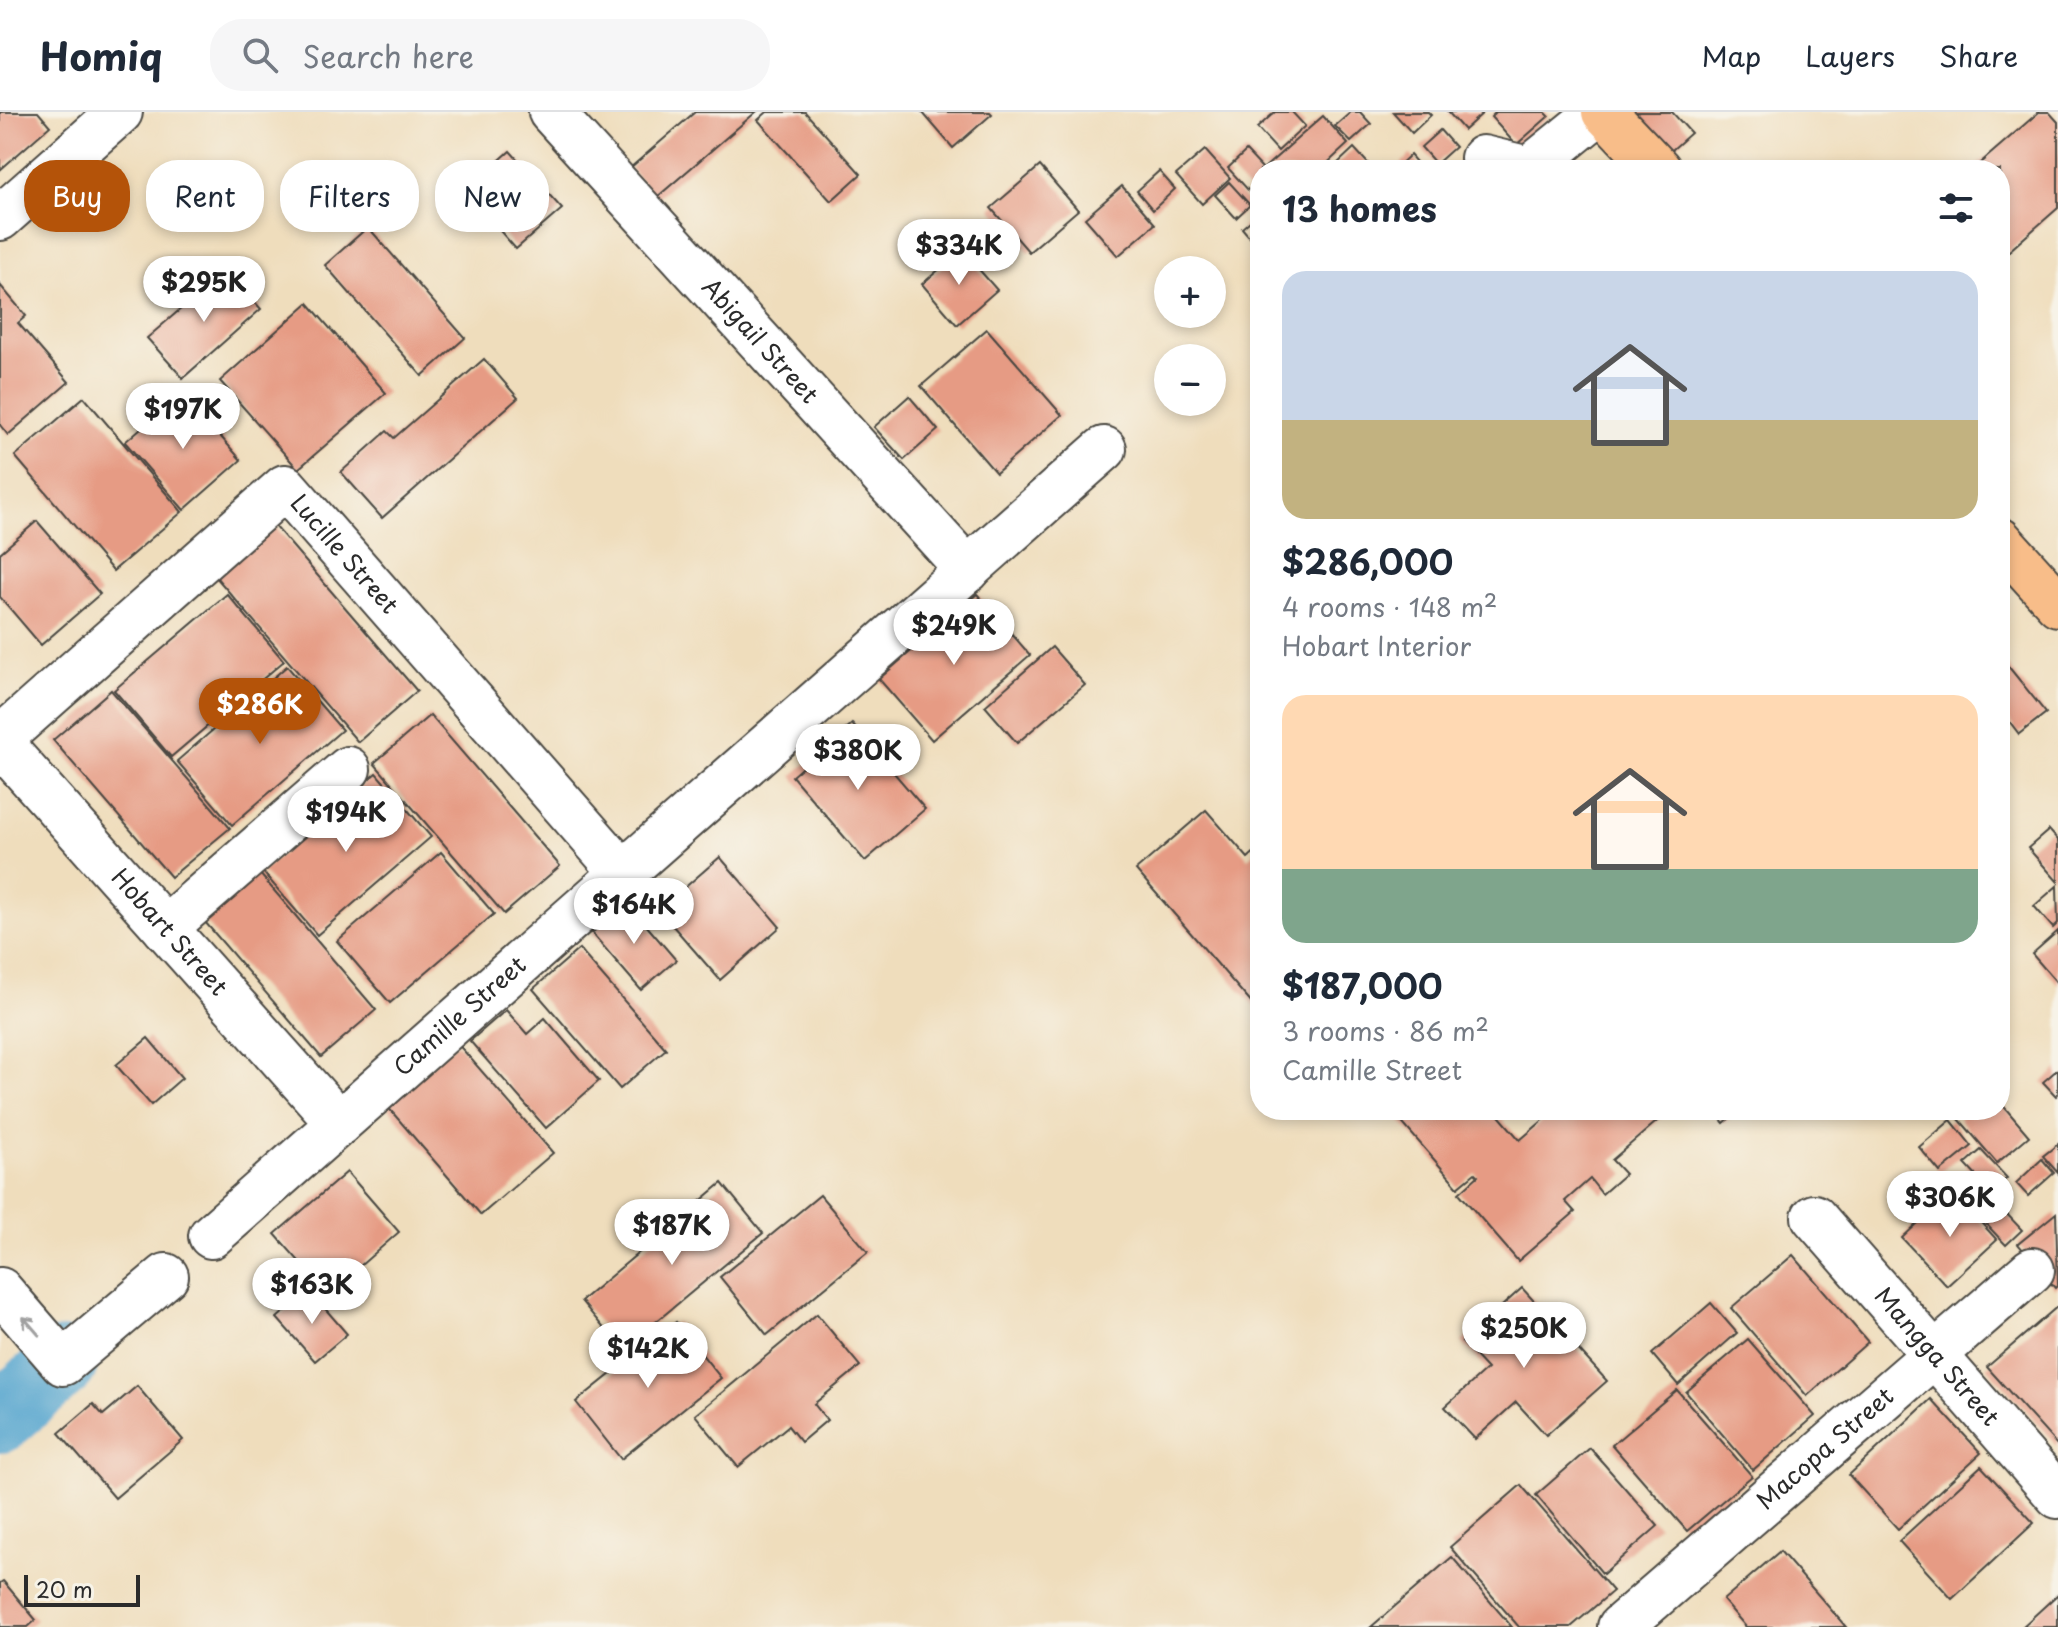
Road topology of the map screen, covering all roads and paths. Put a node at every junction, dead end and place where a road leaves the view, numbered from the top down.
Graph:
1 (120, 112) edge
2 (551, 112) edge
3 (1602, 112) edge
4 (1483, 158) dead end
5 (1491, 160) edge
6 (1541, 160) edge
7 (1649, 160) edge
8 (0, 218) edge
9 (1104, 449) dead end
10 (2010, 551) edge
11 (968, 570) junction
12 (2058, 604) edge
13 (0, 741) edge
14 (348, 769) dead end
15 (623, 873) junction
16 (165, 928) junction
17 (339, 1123) junction
18 (1814, 1217) dead end
19 (211, 1236) dead end
20 (2032, 1270) dead end
21 (166, 1276) dead end
22 (0, 1290) edge
23 (1935, 1355) junction
24 (2058, 1496) edge
25 (1643, 1620) edge

1 - 8 street
2 - 11 street, Abigail Street
3 - 6 street
3 - 7 main road
4 - 5 street
9 - 11 street, Camille Street
10 - 12 main road
11 - 15 street, Camille Street
13 - 15 street, Lucille Street
13 - 16 street, Hobart Street
14 - 16 street
15 - 17 street, Camille Street
16 - 17 street, Hobart Street
17 - 19 street, Camille Street
18 - 23 street, Mangga Street
20 - 23 street, Macopa Street
21 -> 22 street
23 - 24 street, Mangga Street
23 - 25 street, Macopa Street

